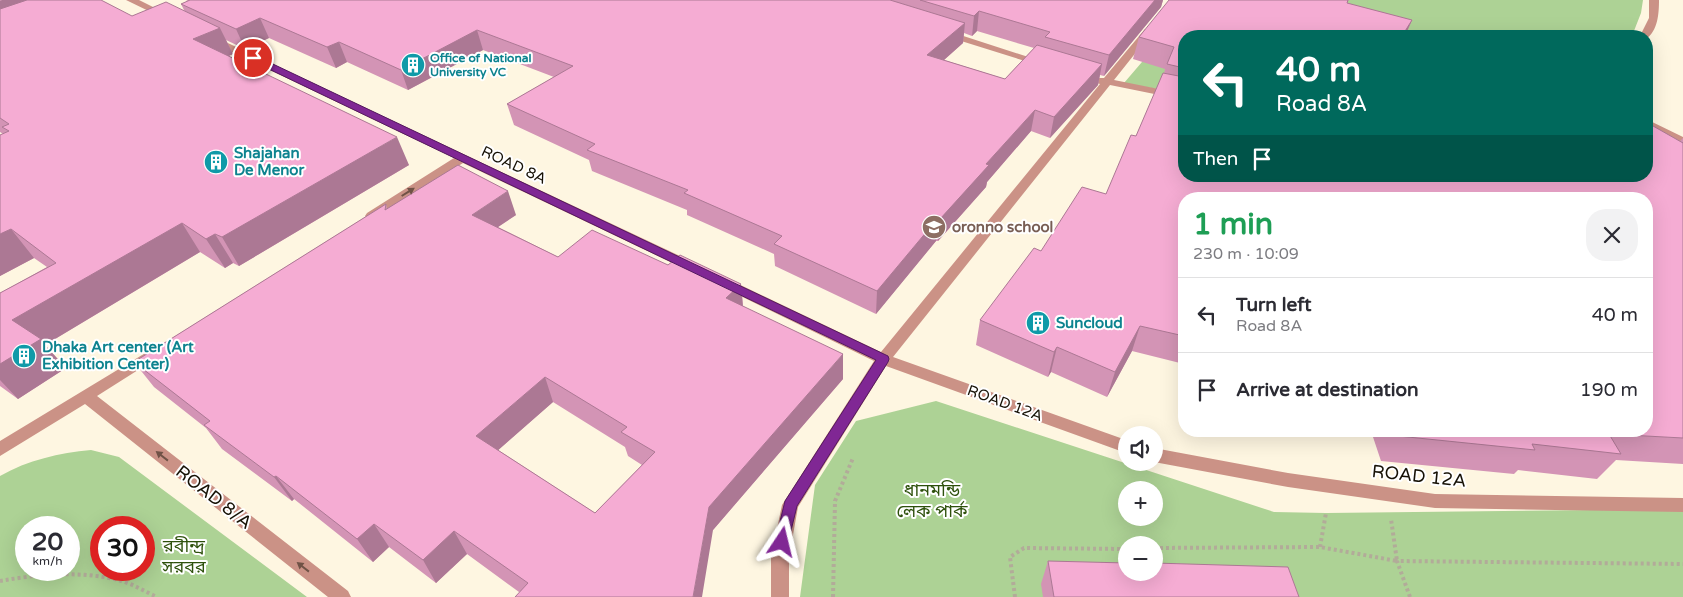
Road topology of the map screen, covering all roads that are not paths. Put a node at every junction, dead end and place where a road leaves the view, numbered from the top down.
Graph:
1 (132, 0) edge
2 (1654, 0) edge
3 (176, 21) edge
4 (1155, 22) edge
5 (1648, 30) edge
6 (939, 31) edge
7 (203, 34) edge
8 (1050, 65) edge
9 (1087, 77) edge
10 (1106, 82) junction
11 (1178, 96) edge
12 (1653, 126) edge
13 (1683, 142) edge
14 (462, 158) junction
15 (362, 222) edge
16 (161, 348) edge
17 (883, 359) junction
18 (86, 396) junction
19 (1118, 444) edge
20 (0, 449) edge
21 (1163, 457) edge
22 (1683, 505) edge
23 (780, 596) edge
24 (342, 597) edge

1 - 3 street
2 - 5 street
4 - 10 street
6 - 8 street
7 - 14 street, ROAD 8A
9 - 10 street
10 - 11 street
10 - 17 street
12 - 13 street
15 -> 14 street
14 - 17 street, ROAD 8A
16 - 18 street
17 - 19 street, ROAD 12A
17 - 23 street
18 - 20 street
24 -> 18 street, ROAD 8/A
21 - 22 street, ROAD 12A

